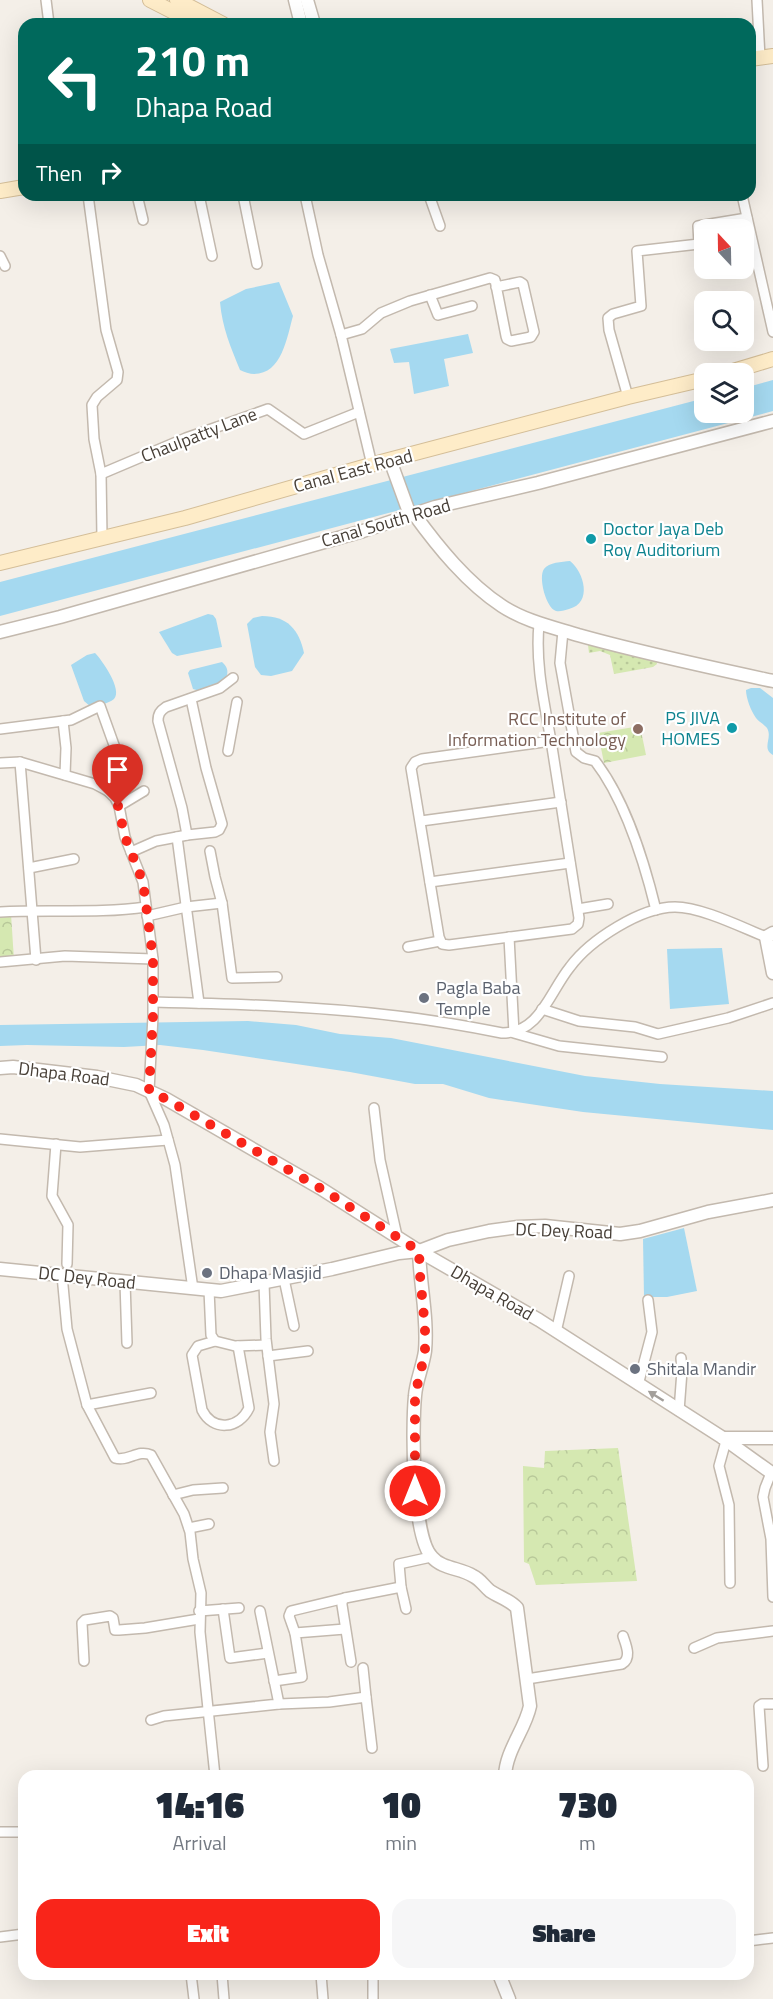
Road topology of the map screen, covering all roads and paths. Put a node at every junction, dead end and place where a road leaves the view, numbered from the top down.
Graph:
1 (46, 0) edge
2 (150, 0) edge
3 (306, 0) edge
4 (757, 0) edge
5 (182, 1) edge
6 (48, 18) edge
7 (185, 18) edge
8 (212, 18) edge
9 (302, 18) edge
10 (312, 18) edge
11 (761, 58) edge
12 (18, 188) edge
13 (0, 191) edge
14 (89, 201) edge
15 (138, 201) edge
16 (200, 201) edge
17 (244, 201) edge
18 (306, 201) edge
19 (431, 201) edge
20 (743, 201) edge
21 (747, 218) junction
22 (143, 220) dead end
23 (440, 226) dead end
24 (0, 256) edge
25 (212, 256) dead end
26 (256, 264) dead end
27 (5, 266) dead end
28 (496, 287) junction
29 (430, 295) junction
30 (472, 306) dead end
31 (773, 332) edge
32 (340, 335) junction
33 (773, 359) edge
34 (754, 365) edge
35 (694, 382) edge
36 (628, 397) junction
37 (358, 412) junction
38 (773, 421) edge
39 (392, 464) junction
40 (372, 465) junction
41 (101, 474) junction
42 (410, 513) junction
43 (102, 537) junction
44 (0, 563) edge
45 (539, 624) junction
46 (563, 631) junction
47 (0, 632) edge
48 (233, 678) dead end
49 (773, 681) edge
50 (191, 699) junction
51 (237, 702) dead end
52 (63, 721) junction
53 (0, 729) edge
54 (551, 741) junction
55 (228, 751) dead end
56 (20, 762) junction
57 (0, 763) edge
58 (65, 775) junction
59 (108, 791) junction
60 (144, 791) dead end
61 (561, 802) junction
62 (118, 806) junction
63 (421, 820) junction
64 (182, 836) junction
65 (210, 850) dead end
66 (131, 852) junction
67 (74, 859) dead end
68 (570, 863) junction
69 (30, 868) junction
70 (430, 882) junction
71 (222, 903) junction
72 (608, 904) dead end
73 (186, 908) junction
74 (578, 909) junction
75 (656, 909) junction
76 (32, 910) junction
77 (147, 911) junction
78 (0, 912) edge
79 (769, 935) edge
80 (509, 937) junction
81 (440, 941) junction
82 (408, 947) dead end
83 (153, 958) junction
84 (36, 960) junction
85 (0, 962) edge
86 (773, 973) edge
87 (276, 977) dead end
88 (153, 1002) junction
89 (199, 1003) junction
90 (773, 1003) edge
91 (542, 1009) junction
92 (514, 1033) junction
93 (662, 1057) dead end
94 (0, 1068) edge
95 (149, 1091) junction
96 (374, 1108) dead end
97 (0, 1139) edge
98 (168, 1140) junction
99 (56, 1144) junction
100 (773, 1200) edge
101 (397, 1236) junction
102 (419, 1251) junction
103 (0, 1269) edge
104 (64, 1270) junction
105 (569, 1276) dead end
106 (284, 1279) junction
107 (125, 1282) junction
108 (264, 1283) junction
109 (193, 1289) junction
110 (209, 1290) junction
111 (648, 1300) dead end
112 (294, 1326) dead end
113 (556, 1332) junction
114 (215, 1341) junction
115 (127, 1343) dead end
116 (266, 1345) junction
117 (238, 1346) junction
118 (308, 1351) dead end
119 (268, 1356) junction
120 (681, 1358) dead end
121 (638, 1385) junction
122 (151, 1393) dead end
123 (87, 1405) junction
124 (679, 1411) junction
125 (773, 1438) edge
126 (725, 1439) junction
127 (274, 1461) dead end
128 (772, 1473) edge
129 (223, 1488) dead end
130 (173, 1495) junction
131 (209, 1524) dead end
132 (189, 1528) junction
133 (431, 1557) junction
134 (730, 1583) dead end
135 (401, 1587) junction
136 (773, 1597) edge
137 (345, 1598) junction
138 (239, 1608) dead end
139 (406, 1608) dead end
140 (223, 1609) junction
141 (260, 1611) dead end
142 (199, 1615) junction
143 (345, 1629) junction
144 (773, 1630) edge
145 (295, 1633) junction
146 (623, 1636) dead end
147 (694, 1648) dead end
148 (268, 1653) junction
149 (84, 1661) dead end
150 (351, 1662) dead end
151 (363, 1668) dead end
152 (527, 1679) junction
153 (274, 1681) junction
154 (366, 1697) junction
155 (279, 1704) junction
156 (773, 1704) edge
157 (208, 1712) junction
158 (151, 1720) dead end
159 (372, 1748) dead end
160 (763, 1766) dead end
161 (213, 1770) edge
162 (506, 1770) edge
163 (0, 1832) edge
164 (18, 1832) edge
165 (18, 1935) edge
166 (0, 1938) edge
167 (773, 1938) edge
168 (754, 1940) edge
169 (192, 1980) edge
170 (222, 1980) edge
171 (321, 1980) edge
172 (373, 1980) edge
173 (501, 1980) edge
174 (194, 1999) edge
175 (224, 1999) edge
176 (323, 1999) edge
177 (373, 1999) edge
178 (509, 1999) edge

1 - 6 street
2 - 7 main road
3 - 9 street
3 - 10 street
4 - 11 street
5 - 8 main road
12 - 13 main road
14 - 41 street
15 - 22 street
16 - 25 street
17 - 26 street
18 - 32 street
19 - 23 street
20 - 21 street
21 - 31 street
21 - 36 street
24 - 27 street
28 - 28 street
28 - 29 street
29 - 30 street
29 - 32 street
32 - 37 street
33 - 34 main road
35 - 36 main road, Canal East Road
36 - 39 main road, Canal East Road
37 - 40 street
37 - 41 street, Chaulpatty Lane
38 - 42 street, Canal South Road
39 - 40 main road, Canal East Road
39 - 42 street
40 - 43 main road, Canal East Road
41 - 43 street
42 - 45 street
42 - 47 street, Canal South Road
43 - 44 main road, Canal East Road
45 - 46 street
45 - 54 street
46 - 49 street
46 - 75 street
48 - 50 street
50 - 64 street
50 - 64 street
51 - 55 street
52 - 53 street
52 - 58 street
52 - 59 street
54 - 61 street
54 - 63 street
56 - 57 street
56 - 58 street
56 - 69 street
58 - 59 street
59 - 62 street
60 - 62 street
61 - 63 street
61 - 68 street
62 - 66 street
63 - 70 street
64 - 66 street
64 - 73 street
65 - 71 street
66 - 77 street
67 - 69 street
68 - 70 street
68 - 74 street
69 - 76 street
70 - 81 street
71 - 73 street
71 - 87 street
72 - 74 street
73 - 77 street
73 - 89 street
74 - 80 street
75 - 79 street
75 - 91 street
76 - 77 street
76 - 78 street
76 - 84 street
77 - 83 street
79 - 86 street
80 - 81 street
80 - 92 street
81 - 82 street
83 - 84 street
83 - 88 street
84 - 85 street
88 - 89 street
88 - 95 street
89 - 92 street
90 - 91 street
91 - 92 street
92 - 93 street
94 - 95 street, Dhapa Road
95 - 98 street
95 - 101 street, Dhapa Road
96 - 101 street
97 - 99 street
98 - 99 street
98 - 109 street
99 - 104 street
100 - 102 street, DC Dey Road
101 - 102 street, Dhapa Road
102 - 106 street, DC Dey Road
102 - 113 street, Dhapa Road
102 - 133 street
103 - 104 street, DC Dey Road
104 - 107 street, DC Dey Road
104 - 123 street
105 - 113 street
106 - 108 street, DC Dey Road
106 - 112 street
107 - 109 street, DC Dey Road
107 - 115 street
108 - 110 street, DC Dey Road
108 - 116 street
109 - 110 street, DC Dey Road
110 - 114 street
111 - 121 street
113 - 121 street, Dhapa Road
114 - 117 street
114 - 117 street
116 - 117 street
116 - 119 street
118 - 119 street
119 - 127 street
120 - 124 street
124 -> 121 street, Dhapa Road
122 - 123 street
123 - 130 street
124 - 126 street, Dhapa Road
125 - 126 street
126 - 128 street, Dhapa Road
126 - 134 street
128 - 136 street
129 - 130 street
130 - 132 street
131 - 132 street
132 - 142 street
133 - 135 street
133 - 152 street
135 - 137 street
135 - 139 street
137 - 143 street
137 - 145 street
138 - 140 street
140 - 142 street
140 - 148 street
141 - 148 street
142 - 149 street
142 - 157 street
143 - 145 street
143 - 150 street
144 - 147 street
145 - 153 street
146 - 152 street
148 - 153 street
151 - 154 street
152 - 162 street
153 - 155 street
154 - 155 street
154 - 159 street
155 - 157 street
156 - 160 street
157 - 158 street
157 - 161 street
163 - 164 street
165 - 166 street
167 - 168 street
169 - 174 street
170 - 175 street
171 - 176 street
172 - 177 street
173 - 178 street

